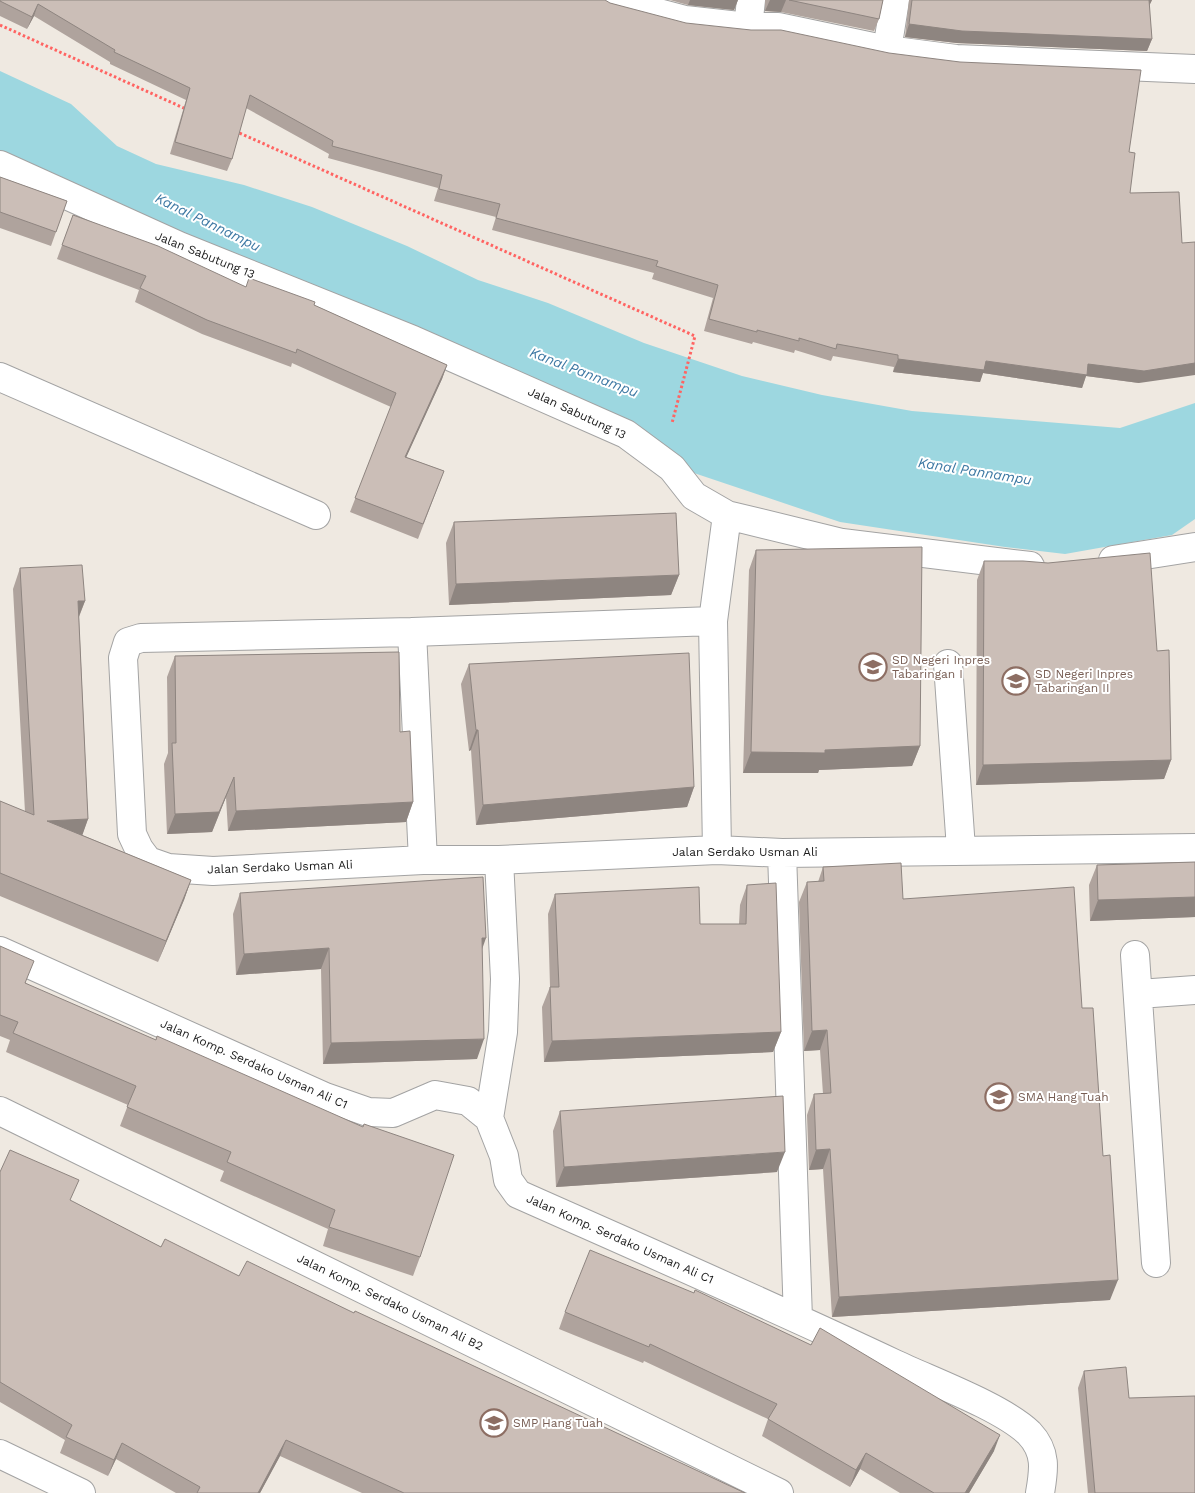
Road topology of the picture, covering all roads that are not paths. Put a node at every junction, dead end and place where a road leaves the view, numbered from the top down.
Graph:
1 (609, 0) edge
2 (751, 0) edge
3 (895, 0) edge
4 (748, 27) junction
5 (887, 50) junction
6 (1195, 69) edge
7 (0, 166) edge
8 (0, 377) edge
9 (316, 515) dead end
10 (727, 515) junction
11 (1195, 547) edge
12 (1087, 563) edge
13 (1058, 565) edge
14 (713, 621) junction
15 (412, 632) junction
16 (948, 664) dead end
17 (1195, 848) edge
18 (961, 849) junction
19 (717, 850) junction
20 (782, 853) junction
21 (423, 860) junction
22 (499, 860) junction
23 (0, 951) edge
24 (1135, 955) dead end
25 (1195, 990) edge
26 (1139, 994) junction
27 (0, 1111) edge
28 (489, 1118) junction
29 (1156, 1263) dead end
30 (798, 1319) junction
31 (0, 1454) edge
32 (81, 1493) edge
33 (779, 1493) edge
34 (1040, 1493) edge

1 - 4 street
2 - 4 street
3 - 5 street
4 - 5 street
5 - 6 street
7 - 10 street, Jalan Sabutung 13
8 - 9 street
10 - 13 street, Jalan Sabutung 13
10 - 14 street
11 - 12 street
14 - 15 street, Jalan Serdako Usman Ali
14 - 19 street
15 - 21 street
15 - 21 street, Jalan Serdako Usman Ali
16 - 18 street
17 - 18 street, Jalan Serdako Usman Ali
18 - 20 street, Jalan Serdako Usman Ali
19 - 20 street, Jalan Serdako Usman Ali
19 - 22 street, Jalan Serdako Usman Ali
20 - 30 street
21 - 22 street, Jalan Serdako Usman Ali
22 - 28 street
23 - 28 street, Jalan Komp. Serdako Usman Ali C1
24 - 26 street
25 - 26 street
26 - 29 street
27 - 33 street, Jalan Komp. Serdako Usman Ali B2
28 - 30 street, Jalan Komp. Serdako Usman Ali C1
30 - 34 street, Jalan Komp. Serdako Usman Ali C1
31 - 32 street

